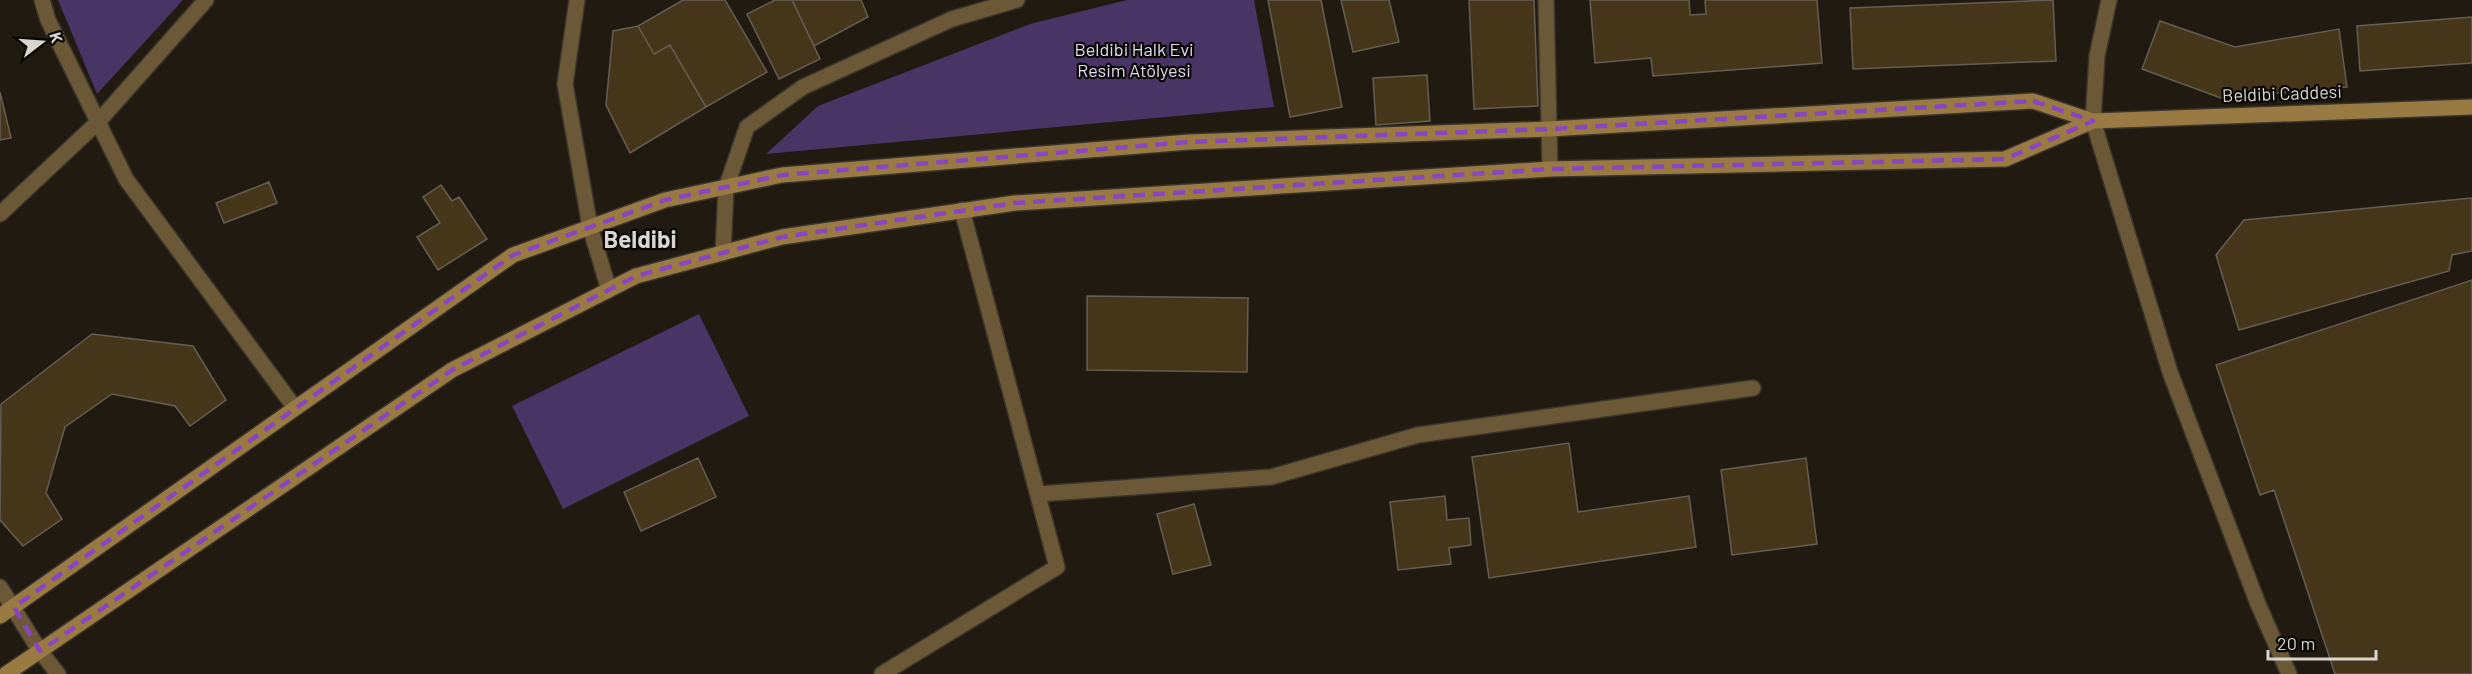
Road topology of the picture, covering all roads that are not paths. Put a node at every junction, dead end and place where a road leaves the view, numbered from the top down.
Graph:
1 (42, 0) edge
2 (206, 0) edge
3 (577, 0) edge
4 (1017, 0) edge
5 (1546, 0) edge
6 (2109, 0) edge
7 (2472, 107) edge
8 (2093, 121) junction
9 (98, 122) junction
10 (1549, 129) junction
11 (1550, 169) junction
12 (726, 188) junction
13 (962, 210) junction
14 (0, 214) edge
15 (590, 227) junction
16 (723, 253) junction
17 (609, 290) junction
18 (1753, 388) dead end
19 (295, 408) junction
20 (1038, 494) junction
21 (0, 587) edge
22 (14, 607) junction
23 (0, 616) edge
24 (40, 651) junction
25 (6, 674) edge
26 (58, 674) edge
27 (882, 674) edge
28 (2289, 674) edge

1 - 9 street
2 - 9 street
3 - 15 street
4 - 12 street
5 - 10 street
6 - 8 street
7 - 8 street, Beldibi Caddesi
8 - 10 street
8 - 11 street
8 - 28 street
9 - 14 street
9 - 19 street
10 - 11 street
10 - 12 street
11 - 13 street
12 - 15 street
12 - 16 street
13 - 16 street
13 - 20 street
15 - 17 street
15 - 19 street
16 - 17 street
17 - 24 street
18 - 20 street
19 - 22 street
20 - 27 street
21 - 22 street
22 - 23 street
22 - 24 street
24 - 25 street
24 - 26 street

